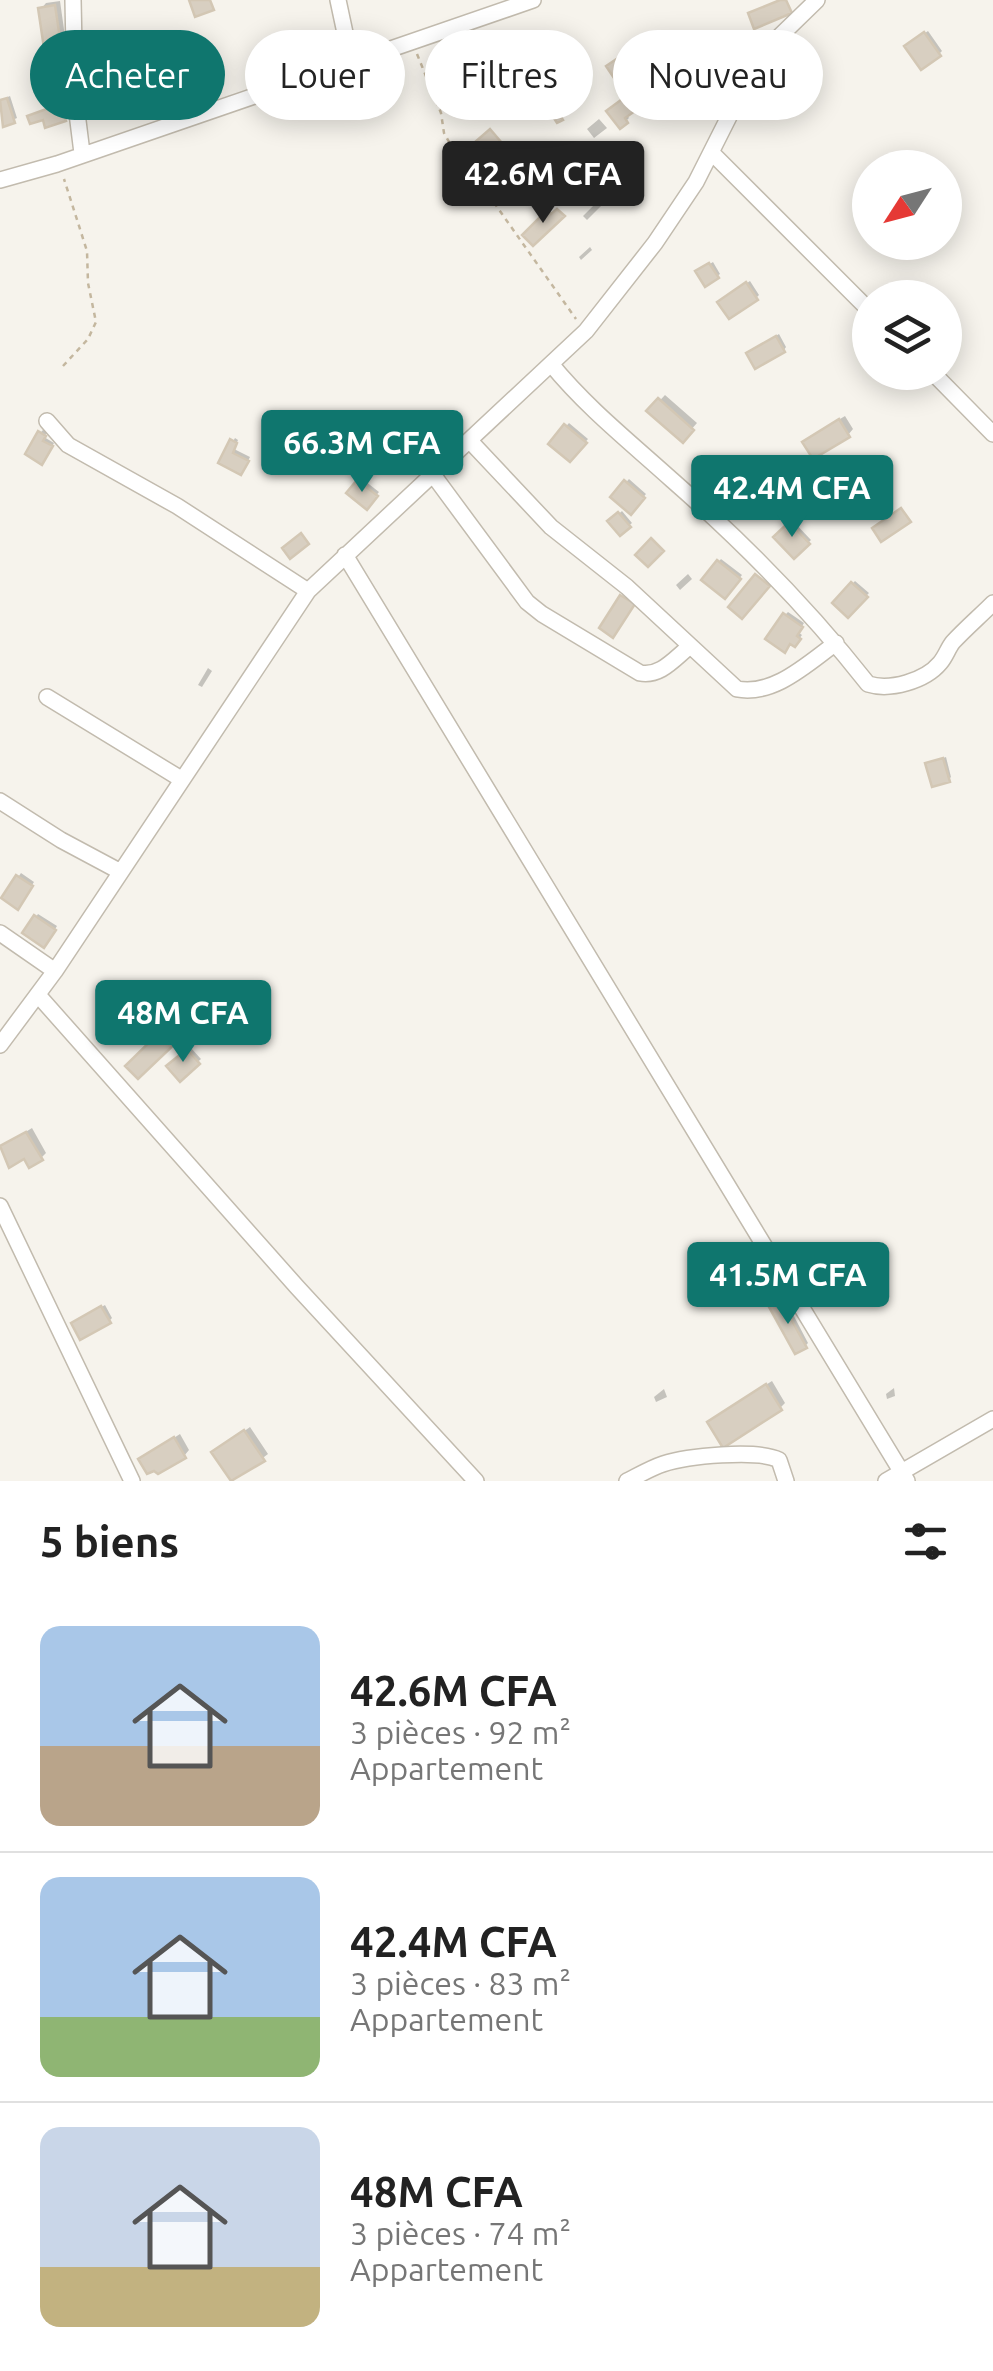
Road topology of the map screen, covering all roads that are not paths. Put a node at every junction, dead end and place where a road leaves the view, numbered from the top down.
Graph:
1 (73, 0) edge
2 (338, 0) edge
3 (533, 0) edge
4 (817, 0) edge
5 (344, 30) edge
6 (405, 43) edge
7 (245, 97) edge
8 (82, 153) junction
9 (712, 154) junction
10 (0, 180) edge
11 (852, 293) edge
12 (551, 364) junction
13 (950, 390) edge
14 (47, 421) dead end
15 (993, 434) edge
16 (470, 441) junction
17 (434, 476) junction
18 (345, 555) junction
19 (308, 591) junction
20 (993, 603) edge
21 (836, 644) junction
22 (689, 647) junction
23 (46, 697) dead end
24 (181, 779) junction
25 (0, 801) edge
26 (119, 871) junction
27 (0, 933) edge
28 (55, 970) junction
29 (38, 994) junction
30 (0, 1045) edge
31 (0, 1206) edge
32 (993, 1420) edge
33 (904, 1476) edge
34 (132, 1481) edge
35 (476, 1481) edge
36 (628, 1481) edge
37 (786, 1481) edge
38 (886, 1481) edge

1 - 8 street
2 - 5 street
3 - 6 street
4 - 9 street
7 - 8 street
8 - 10 street
9 - 11 street
9 - 12 street
12 - 16 street
12 - 21 street
13 - 15 street
14 - 19 street
16 - 17 street
16 - 22 street
17 - 18 street
17 - 22 street
18 - 19 street
18 - 33 street
19 - 24 street
20 - 21 street
21 - 22 street
23 - 24 street
24 - 26 street
25 - 26 street
26 - 28 street
27 - 28 street
28 - 29 street
29 - 30 street
29 - 35 street
31 - 34 street
32 - 33 street
33 - 38 street
36 - 37 street

